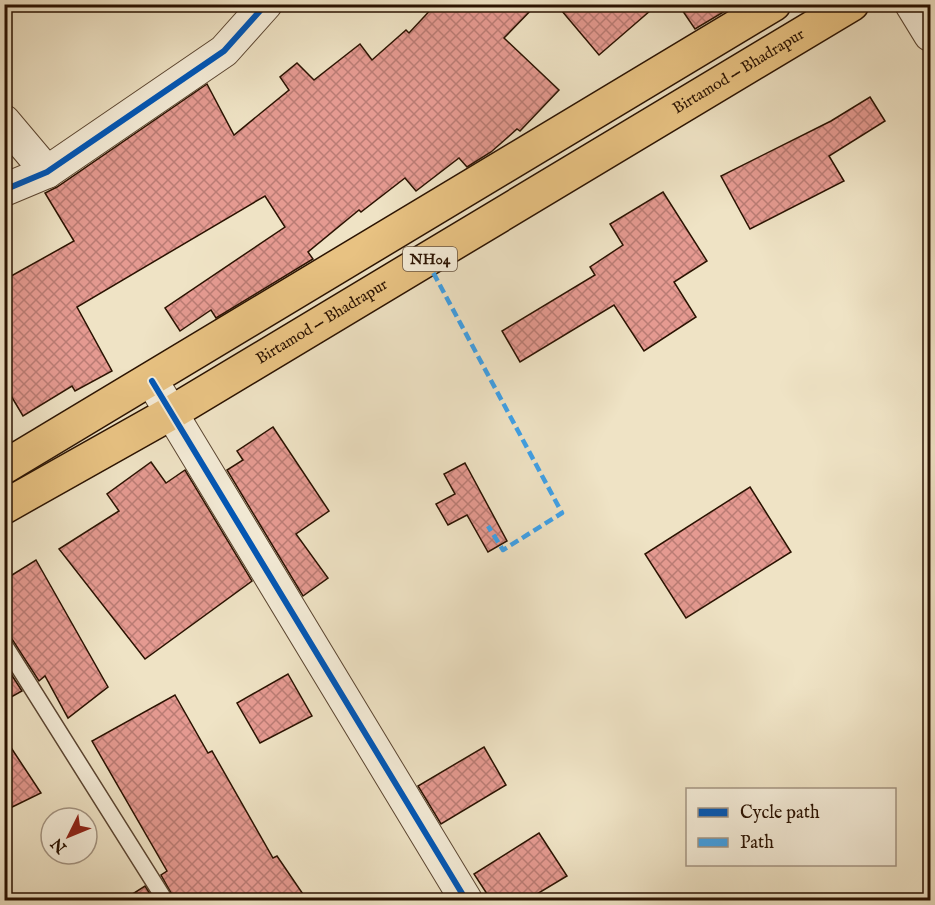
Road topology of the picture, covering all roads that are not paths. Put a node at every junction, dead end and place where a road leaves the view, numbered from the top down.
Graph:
1 (266, 4) edge
2 (774, 4) edge
3 (852, 4) edge
4 (911, 4) edge
5 (930, 35) edge
6 (4, 121) edge
7 (47, 172) junction
8 (4, 190) edge
9 (152, 381) junction
10 (171, 413) junction
11 (4, 467) edge
12 (4, 507) edge
13 (4, 644) edge
14 (165, 900) edge
15 (466, 900) edge

1 - 7 street
2 - 9 main road, NH04
3 - 10 main road, Birtamod — Bhadrapur / NH04
4 - 5 street
6 - 7 street
7 - 8 street
9 - 10 street
9 - 11 main road, NH04
10 - 12 main road, Birtamod — Bhadrapur / NH04
10 - 15 street
13 - 14 lane

